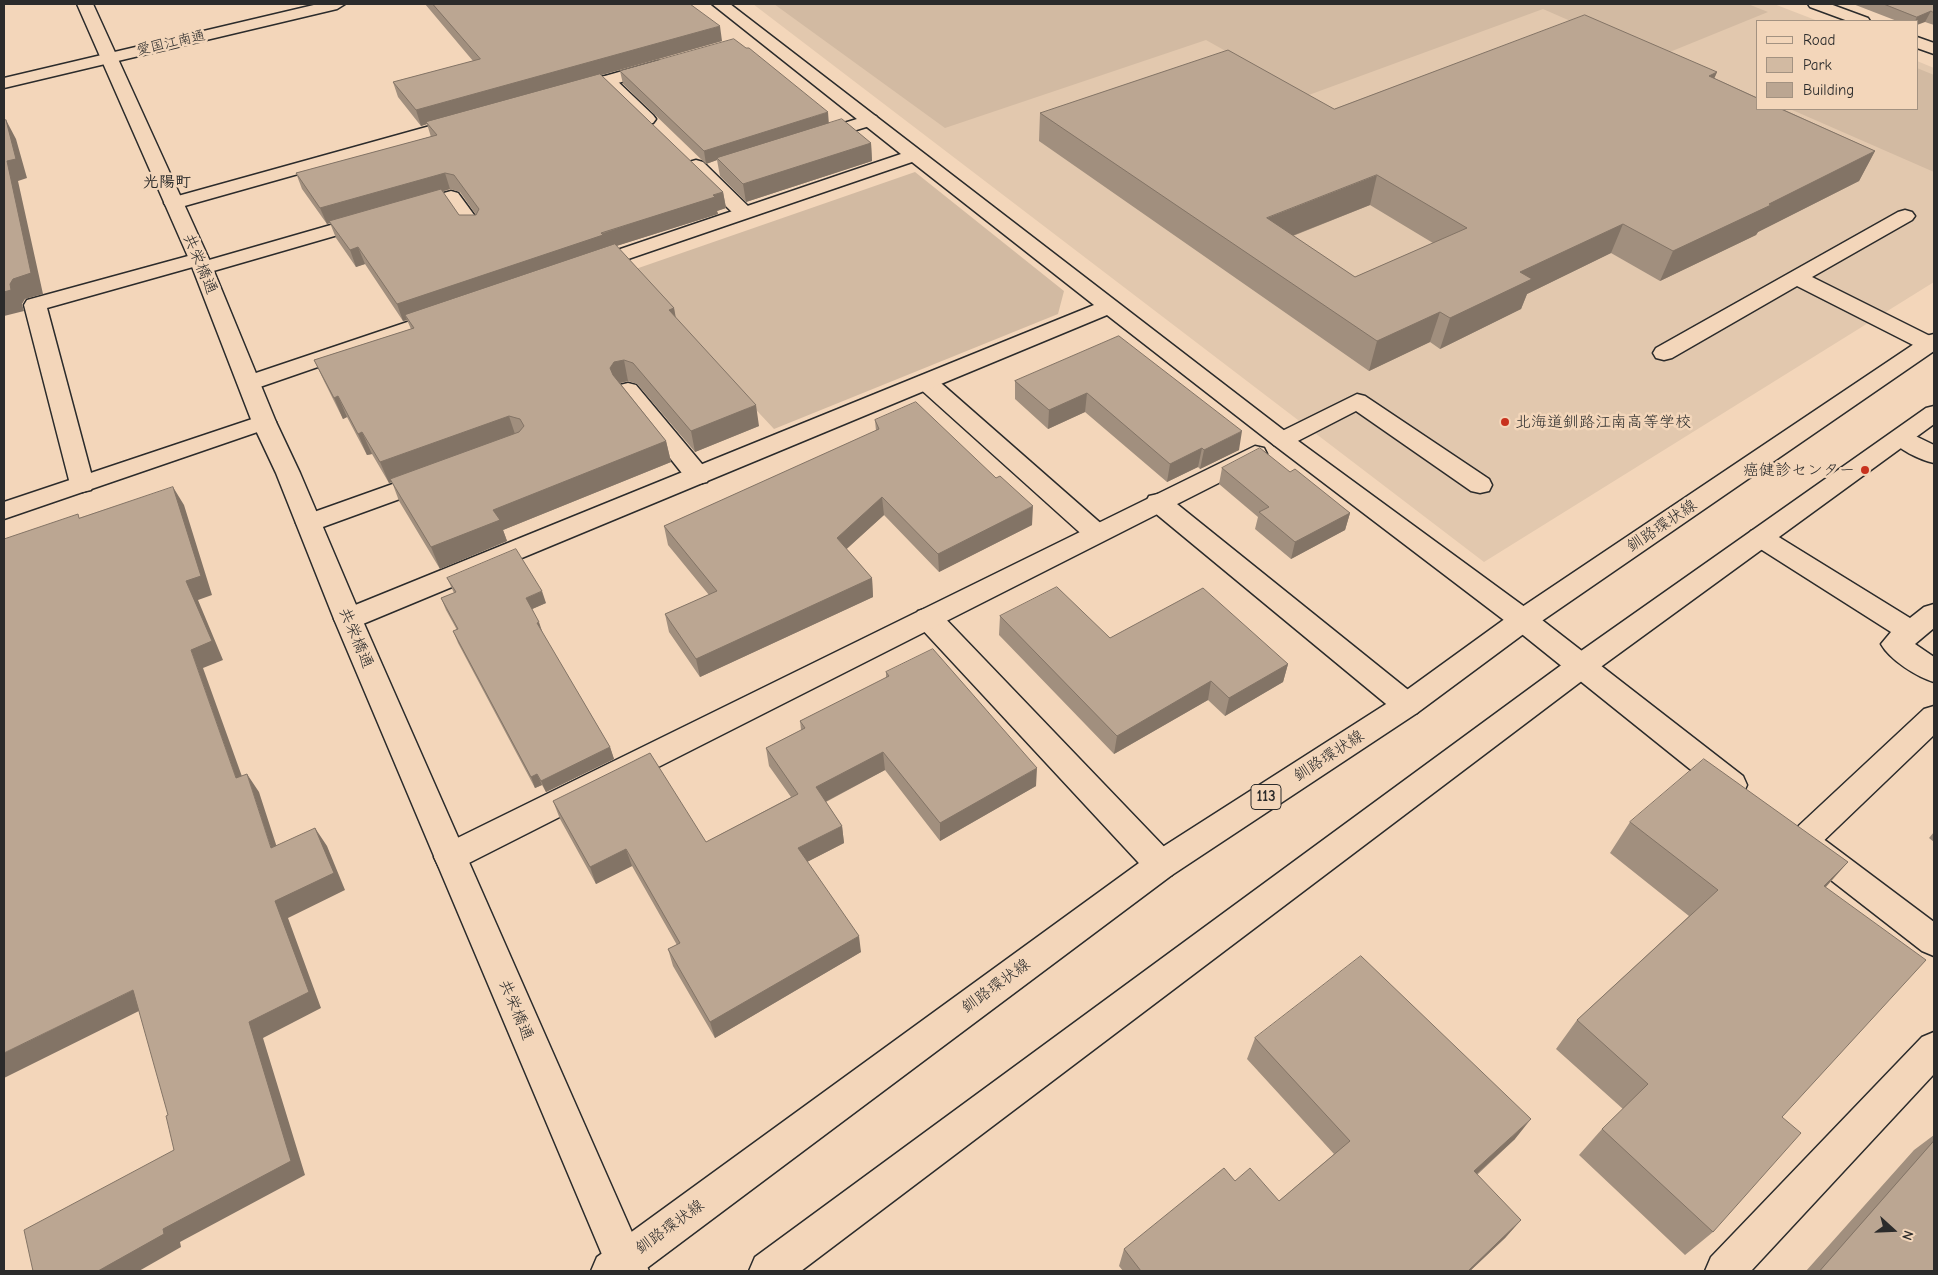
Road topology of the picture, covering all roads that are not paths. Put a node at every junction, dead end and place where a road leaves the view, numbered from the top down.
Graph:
1 (85, 4) edge
2 (337, 4) edge
3 (720, 4) edge
4 (1816, 4) edge
5 (1859, 20) edge
6 (1918, 42) edge
7 (1934, 49) edge
8 (108, 58) junction
9 (672, 63) edge
10 (607, 81) junction
11 (4, 83) edge
12 (551, 97) edge
13 (485, 115) edge
14 (870, 120) junction
15 (662, 133) edge
16 (796, 143) edge
17 (682, 153) edge
18 (916, 155) junction
19 (721, 167) edge
20 (703, 173) junction
21 (174, 203) junction
22 (743, 212) junction
23 (1905, 216) dead end
24 (473, 227) edge
25 (201, 264) junction
26 (566, 274) edge
27 (1797, 278) junction
28 (1110, 306) junction
29 (464, 309) edge
30 (1932, 342) edge
31 (1664, 353) dead end
32 (926, 382) junction
33 (249, 383) junction
34 (628, 390) edge
35 (1934, 413) edge
36 (264, 422) junction
37 (1901, 437) junction
38 (1282, 440) junction
39 (1934, 454) edge
40 (454, 470) edge
41 (698, 476) junction
42 (82, 484) junction
43 (1480, 485) dead end
44 (1158, 502) junction
45 (4, 511) edge
46 (309, 523) junction
47 (1096, 534) junction
48 (1760, 537) junction
49 (1934, 614) edge
50 (928, 618) junction
51 (348, 619) junction
52 (1523, 620) junction
53 (1911, 631) junction
54 (1581, 666) junction
55 (1934, 670) edge
56 (1407, 705) junction
57 (1934, 717) edge
58 (1749, 799) edge
59 (450, 857) junction
60 (1161, 865) junction
61 (1934, 940) edge
62 (1934, 1049) edge
63 (622, 1268) edge
64 (768, 1271) edge
65 (1725, 1271) edge

1 - 8 street, 共栄橋通
2 - 8 street, 愛国江南通
3 - 14 street
4 - 5 street
6 - 7 street
8 - 11 street, 愛国江南通
8 - 21 street, 共栄橋通
9 - 10 street
10 - 12 street
10 - 15 street
13 - 21 street
14 - 16 street
14 - 18 street
17 - 20 street
18 - 22 street
18 - 28 street
19 - 20 street
20 - 22 street
21 - 25 street, 共栄橋通
22 - 26 street
23 - 27 street
24 - 25 street
25 - 33 street, 共栄橋通
25 - 42 street
27 - 30 street
27 - 31 street
28 - 32 street
28 - 38 street
29 - 33 street
30 - 52 street, 釧路環状線 / 113
32 - 41 street
32 - 47 street
33 - 36 street, 共栄橋通
34 - 41 street
35 - 37 street
36 - 42 street
36 - 46 street, 共栄橋通
37 - 39 street
37 - 48 street
38 - 43 street
38 - 44 street
38 - 52 street
40 - 46 street
41 - 51 street
42 - 45 street
44 - 47 street
44 - 56 street
46 - 51 street, 共栄橋通
47 - 50 street
48 - 53 street
48 - 54 street
49 - 53 street
50 - 59 street
50 - 60 street
51 - 59 street, 共栄橋通
52 - 54 street
52 - 56 street, 釧路環状線 / 113
53 - 55 street
54 - 58 street
54 - 64 street
56 - 60 street, 釧路環状線 / 113
57 - 61 street
59 - 63 street, 共栄橋通
60 - 63 street, 釧路環状線 / 113
62 - 65 street

